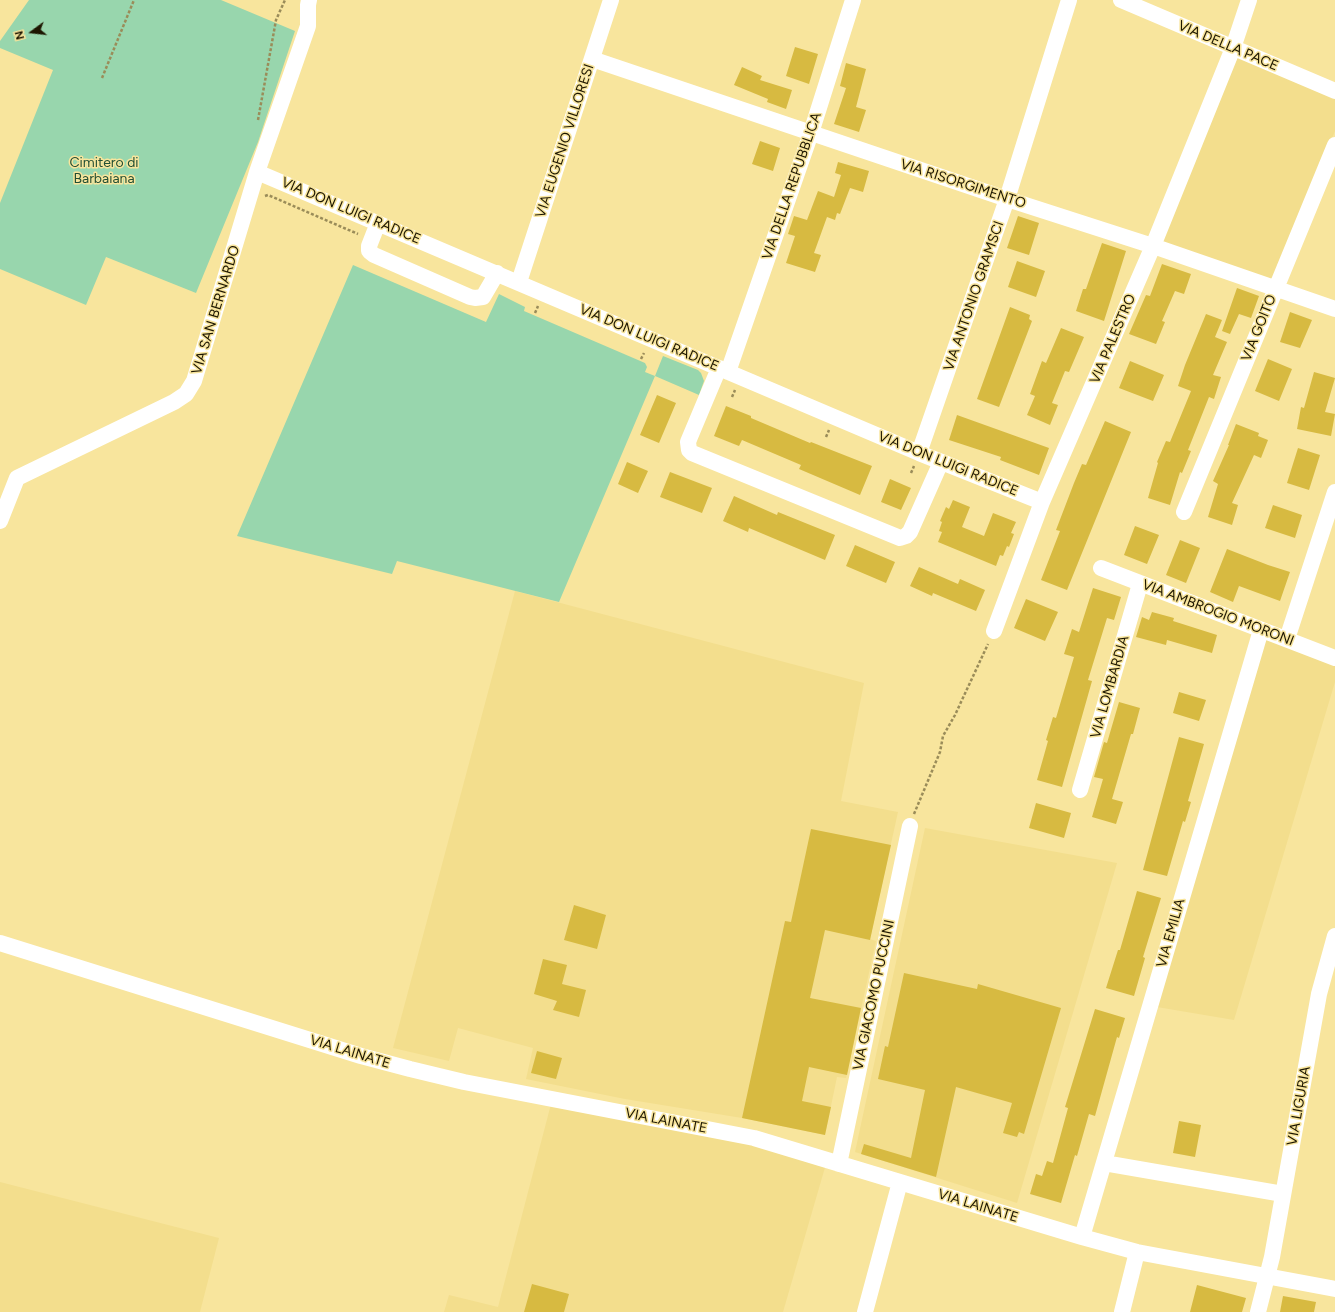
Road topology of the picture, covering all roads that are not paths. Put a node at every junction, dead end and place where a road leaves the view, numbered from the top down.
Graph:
1 (611, 0) edge
2 (853, 0) edge
3 (1069, 0) edge
4 (1121, 0) edge
5 (1249, 0) edge
6 (306, 2) edge
7 (1233, 48) junction
8 (592, 59) junction
9 (1335, 91) edge
10 (811, 133) junction
11 (1335, 145) edge
12 (257, 172) junction
13 (1007, 199) junction
14 (378, 223) junction
15 (1153, 246) junction
16 (497, 273) junction
17 (519, 282) junction
18 (1276, 288) junction
19 (1335, 309) edge
20 (723, 370) junction
21 (919, 453) junction
22 (941, 462) junction
23 (1335, 492) edge
24 (1042, 502) junction
25 (1184, 512) dead end
26 (0, 521) edge
27 (1101, 568) dead end
28 (1140, 584) junction
29 (1261, 630) junction
30 (994, 631) road end
31 (1287, 639) junction
32 (1335, 658) edge
33 (1080, 790) dead end
34 (910, 826) road end
35 (1335, 936) edge
36 (0, 943) edge
37 (1104, 1163) junction
38 (839, 1164) junction
39 (900, 1182) junction
40 (1283, 1194) junction
41 (1082, 1237) junction
42 (1137, 1252) junction
43 (1267, 1276) junction
44 (1335, 1289) edge
45 (865, 1312) edge
46 (1122, 1312) edge
47 (1258, 1312) edge

1 - 8 street, VIA EUGENIO VILLORESI
2 - 10 street, VIA DELLA REPUBBLICA
3 - 13 street, VIA ANTONIO GRAMSCI
4 - 7 street, VIA DELLA PACE
5 - 7 street, VIA PALESTRO
6 - 12 street, VIA SAN BERNARDO
7 - 9 street, VIA DELLA PACE
7 - 15 street, VIA PALESTRO
8 - 10 street, VIA RISORGIMENTO
8 - 17 street, VIA EUGENIO VILLORESI
10 - 13 street, VIA RISORGIMENTO
10 - 20 street, VIA DELLA REPUBBLICA
11 - 18 street, VIA GOITO
12 - 14 street, VIA DON LUIGI RADICE
12 - 26 street, VIA SAN BERNARDO
13 - 15 street, VIA RISORGIMENTO
13 - 21 street, VIA ANTONIO GRAMSCI
14 - 16 street, VIA DON LUIGI RADICE
14 - 16 street
15 - 18 street, VIA RISORGIMENTO
15 - 24 street, VIA PALESTRO
16 - 17 street, VIA DON LUIGI RADICE
17 - 20 street, VIA DON LUIGI RADICE
18 - 19 street, VIA RISORGIMENTO
18 - 25 street, VIA GOITO
20 - 21 street, VIA DON LUIGI RADICE
20 - 22 street, VIA DELLA REPUBBLICA
21 - 22 street, VIA DON LUIGI RADICE
22 - 24 street, VIA DON LUIGI RADICE
23 - 31 street
24 - 30 street, VIA PALESTRO
27 - 28 street, VIA AMBROGIO MORONI
28 - 29 street, VIA AMBROGIO MORONI
28 - 33 street, VIA LOMBARDIA
29 - 31 street, VIA AMBROGIO MORONI
29 - 37 street, VIA EMILIA
31 - 32 street, VIA AMBROGIO MORONI
34 - 38 street, VIA GIACOMO PUCCINI
35 - 40 street, VIA LIGURIA
36 - 38 street, VIA LAINATE
37 - 40 street
37 - 41 street, VIA EMILIA
38 - 39 street, VIA LAINATE
39 - 41 street, VIA LAINATE
39 - 45 street
40 - 43 street, VIA LIGURIA
41 - 42 street, VIA LAINATE
42 - 43 street, VIA LAINATE
42 - 46 street
43 - 44 street, VIA LAINATE
43 - 47 street, VIA LIGURIA

